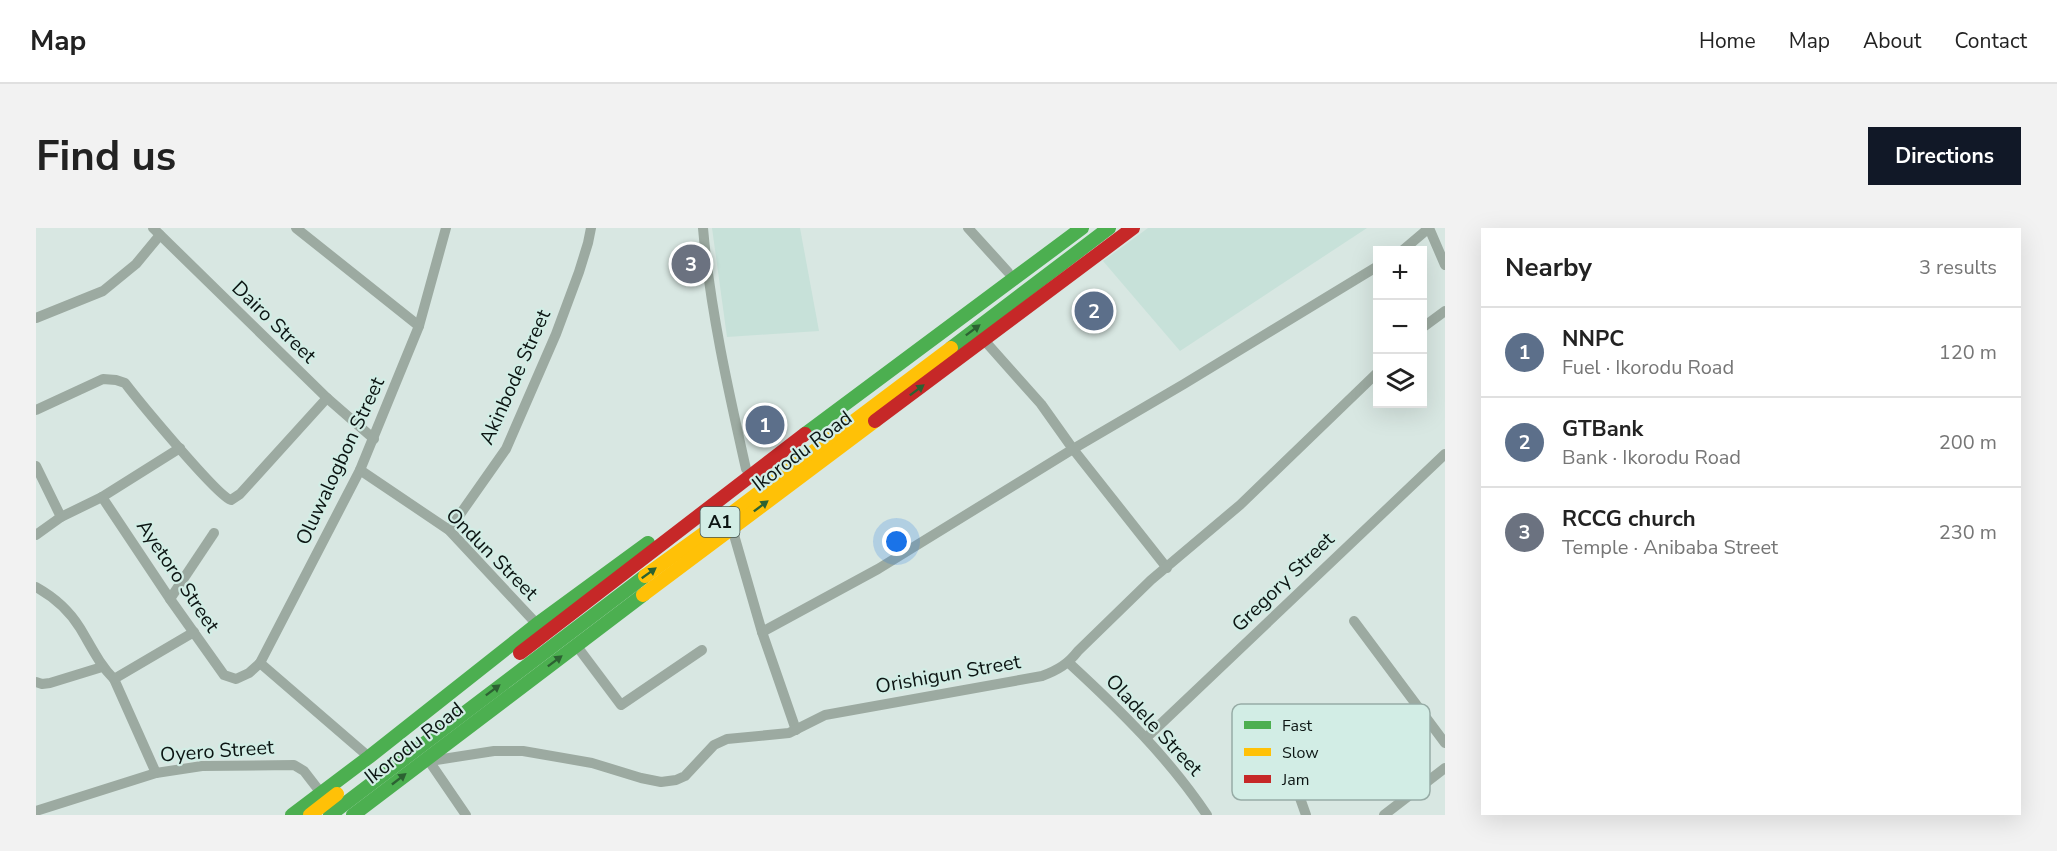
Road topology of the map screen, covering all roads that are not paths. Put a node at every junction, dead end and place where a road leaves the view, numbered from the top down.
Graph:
1 (296, 228) edge
2 (446, 228) edge
3 (591, 228) edge
4 (703, 228) edge
5 (968, 228) edge
6 (1068, 228) edge
7 (1082, 228) edge
8 (1108, 228) edge
9 (1133, 228) edge
10 (1429, 228) edge
11 (157, 231) edge
12 (1408, 246) edge
13 (1445, 265) edge
14 (1373, 268) edge
15 (1017, 269) junction
16 (1445, 311) edge
17 (36, 318) edge
18 (1427, 324) edge
19 (419, 326) junction
20 (984, 340) junction
21 (1373, 376) edge
22 (327, 398) junction
23 (36, 410) edge
24 (374, 439) junction
25 (180, 448) junction
26 (1073, 449) junction
27 (1445, 454) edge
28 (36, 466) edge
29 (746, 469) junction
30 (360, 470) junction
31 (102, 497) junction
32 (61, 518) junction
33 (732, 528) junction
34 (448, 530) junction
35 (214, 533) dead end
36 (36, 535) edge
37 (1167, 568) junction
38 (36, 586) edge
39 (170, 599) junction
40 (1354, 621) dead end
41 (536, 625) junction
42 (194, 632) junction
43 (762, 633) junction
44 (576, 645) junction
45 (702, 650) dead end
46 (260, 663) junction
47 (1069, 663) junction
48 (102, 667) junction
49 (114, 679) junction
50 (36, 681) edge
51 (1416, 704) edge
52 (1430, 723) edge
53 (796, 730) junction
54 (1147, 737) junction
55 (1445, 743) edge
56 (369, 757) junction
57 (429, 759) junction
58 (1445, 768) edge
59 (156, 773) junction
60 (1430, 780) edge
61 (321, 793) junction
62 (1301, 800) edge
63 (1403, 800) edge
64 (36, 811) edge
65 (292, 815) edge
66 (310, 815) edge
67 (330, 815) edge
68 (353, 815) edge
69 (466, 815) edge
70 (1207, 815) edge
71 (1306, 815) edge
72 (1384, 815) edge

1 - 19 street
2 - 19 street, Oluwalogbon Street
3 - 34 street, Akinbode Street
4 - 29 street
5 - 15 street
6 - 15 main road, Ikorodu Road
7 - 15 main road, Ikorodu Road / A1
67 -> 8 main road, Ikorodu Road / A1
9 - 20 main road, Ikorodu Road
10 - 12 street
10 - 13 street
11 - 17 street
11 - 22 street, Dairo Street
14 - 26 street
15 - 29 main road, Ikorodu Road
15 - 66 main road, Ikorodu Road / A1
16 - 18 street
19 - 24 street, Oluwalogbon Street
20 - 26 street
33 -> 20 main road, Ikorodu Road
21 - 37 street, Orishigun Street
22 - 24 street, Dairo Street
22 - 25 street
23 - 25 street
24 - 30 street, Oluwalogbon Street
25 - 31 street
26 - 37 street
26 - 43 street
27 - 54 street, Gregory Street
28 - 32 street
29 - 41 main road, Ikorodu Road
30 - 34 street, Ondun Street
30 - 46 street, Oluwalogbon Street
31 - 32 street
31 - 39 street, Ayetoro Street
32 - 36 street
33 - 43 street
33 - 44 main road, Ikorodu Road
34 - 41 street, Ondun Street
35 - 39 street
37 - 47 street, Orishigun Street
38 - 48 street
39 - 42 street, Ayetoro Street
40 - 51 street
41 - 56 main road, Ikorodu Road
42 - 46 street, Ayetoro Street
42 - 49 street
43 - 53 street
44 - 45 street
57 -> 44 main road, Ikorodu Road
46 - 56 street
47 - 53 street, Orishigun Street
47 - 54 street, Oladele Street
48 - 49 street
48 - 50 street
49 - 59 street
52 - 55 street
53 - 57 street, Orishigun Street
54 - 70 street, Oladele Street
56 - 61 main road, Ikorodu Road
68 -> 57 main road, Ikorodu Road
57 - 69 street
58 - 60 street
59 - 61 street, Oyero Street
59 - 64 street, Oyero Street
61 - 65 main road, Ikorodu Road
62 - 71 street
63 - 72 street

